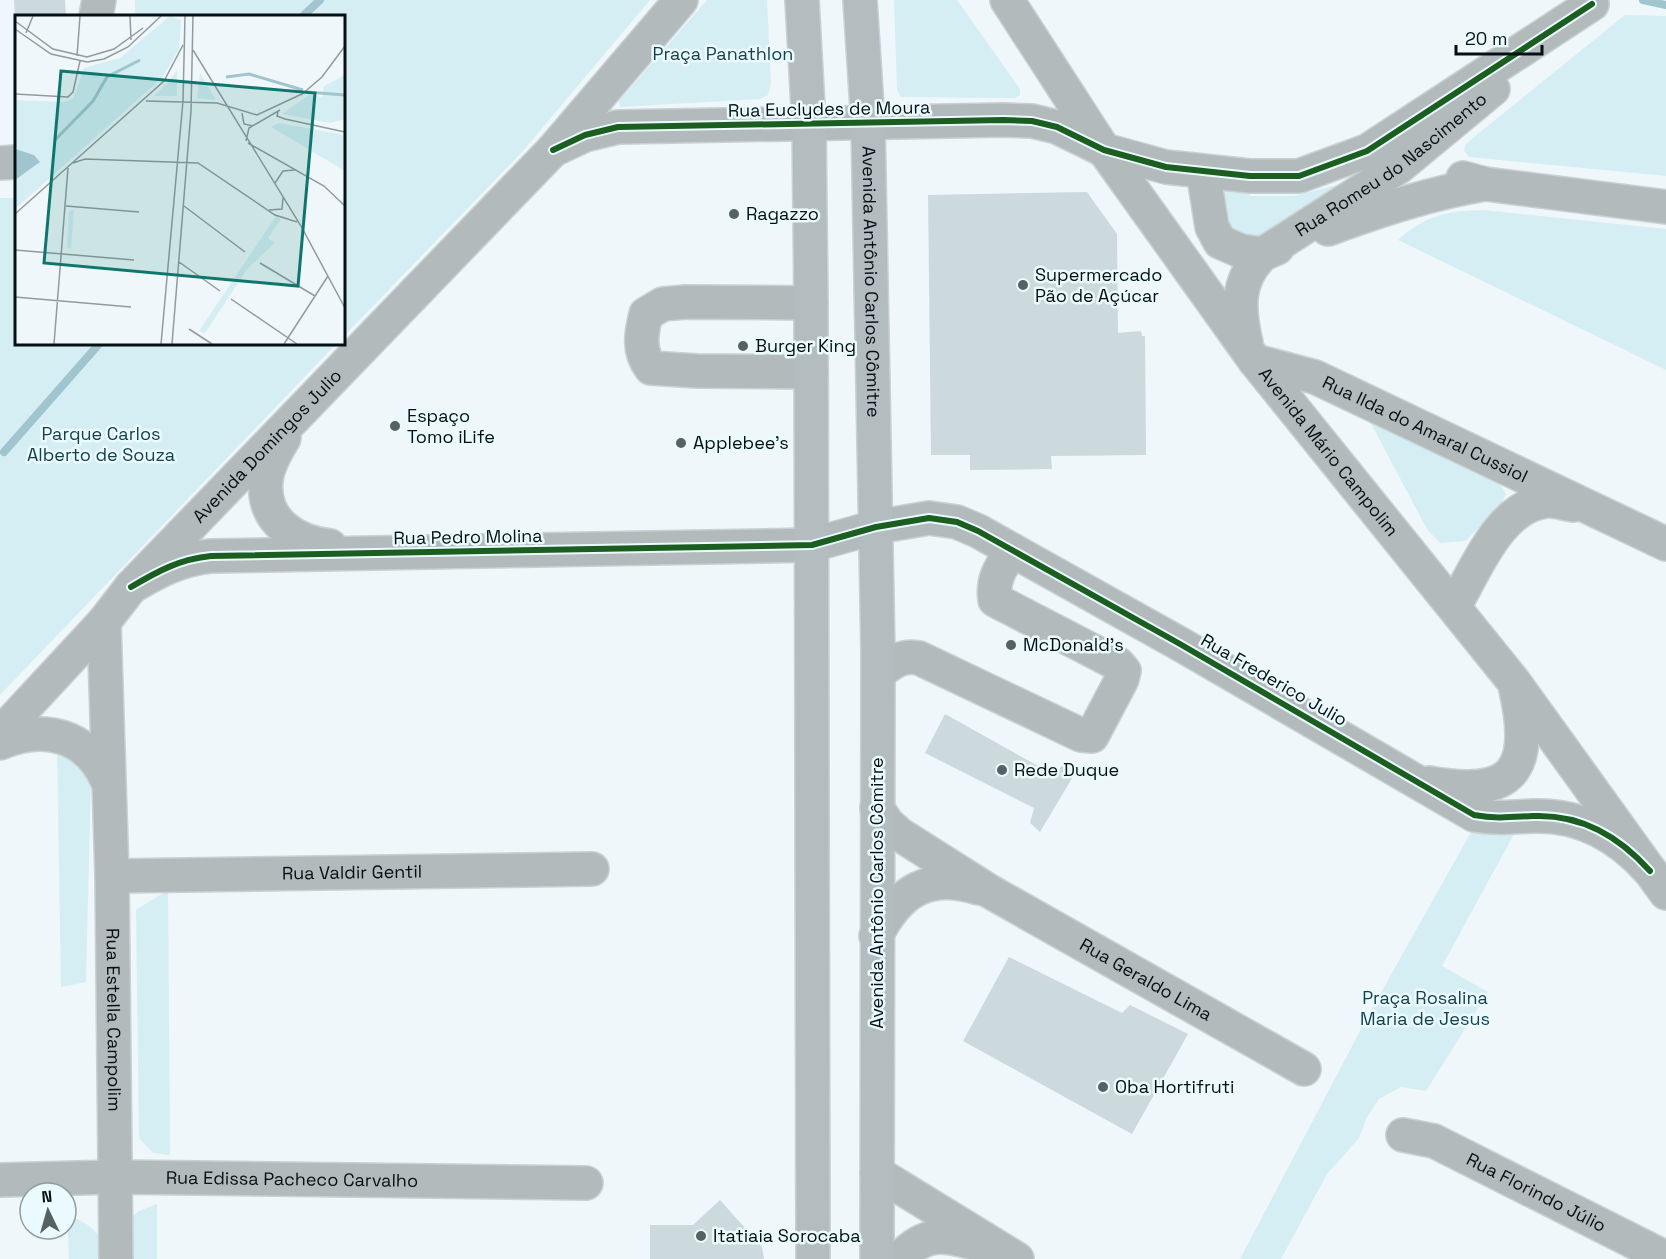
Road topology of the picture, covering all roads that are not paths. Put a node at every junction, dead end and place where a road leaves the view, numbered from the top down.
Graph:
1 (681, 0) edge
2 (802, 0) edge
3 (860, 0) edge
4 (1007, 0) edge
5 (1595, 2) edge
6 (868, 123) junction
7 (809, 125) junction
8 (553, 150) junction
9 (1104, 150) junction
10 (1422, 159) junction
11 (15, 162) edge
12 (1341, 162) junction
13 (0, 163) edge
14 (1203, 171) junction
15 (1485, 184) junction
16 (1666, 207) edge
17 (1263, 254) junction
18 (811, 303) junction
19 (1251, 354) junction
20 (811, 372) junction
21 (298, 413) junction
22 (1591, 509) junction
23 (876, 526) junction
24 (1666, 544) edge
25 (812, 545) junction
26 (1012, 550) junction
27 (392, 554) junction
28 (131, 587) junction
29 (1455, 605) junction
30 (104, 622) junction
31 (878, 674) junction
32 (1514, 682) junction
33 (0, 734) edge
34 (0, 743) edge
35 (107, 780) junction
36 (1419, 781) junction
37 (877, 808) junction
38 (928, 852) junction
39 (592, 869) dead end
40 (112, 876) junction
41 (1658, 882) edge
42 (989, 891) junction
43 (906, 894) junction
44 (876, 936) junction
45 (1304, 1069) dead end
46 (1403, 1135) dead end
47 (877, 1173) junction
48 (115, 1177) junction
49 (0, 1180) edge
50 (586, 1183) dead end
51 (1008, 1255) edge
52 (1666, 1258) edge
53 (116, 1259) edge
54 (813, 1259) edge
55 (877, 1259) edge
56 (899, 1259) edge

1 - 8 street, Avenida Domingos Julio
2 - 7 main road
3 - 6 main road, Avenida Antônio Carlos Cômitre
4 - 9 street, Avenida Mário Campolim
5 - 10 street, Rua Romeu do Nascimento
5 - 12 street, Rua Romeu do Nascimento
6 - 7 street, Rua Euclydes de Moura
6 - 9 street, Rua Euclydes de Moura
6 - 23 main road, Avenida Antônio Carlos Cômitre
7 - 8 street, Rua Euclydes de Moura
7 - 18 main road
8 - 21 street, Avenida Domingos Julio
9 - 14 street, Rua Romeu do Nascimento
9 - 19 street, Avenida Mário Campolim
10 - 12 street
10 - 15 street
10 - 17 street, Rua Romeu do Nascimento
11 - 13 street
12 - 14 street, Rua Romeu do Nascimento
14 - 17 street
15 - 16 street
15 - 17 street
17 - 19 street, Rua Romeu do Nascimento
18 - 20 main road
18 - 20 street
19 - 22 street, Rua Ilda do Amaral Cussiol
19 - 29 street, Avenida Mário Campolim
20 - 25 main road
21 - 27 street, Rua Pedro Molina
21 - 28 street, Avenida Domingos Julio
22 - 24 street, Rua Ilda do Amaral Cussiol
22 - 29 street, Rua Ilda do Amaral Cussiol
23 - 25 street
23 - 26 street, Rua Frederico Julio
23 - 31 main road, Avenida Antônio Carlos Cômitre
25 - 27 street, Rua Pedro Molina
25 - 54 main road
26 - 31 street
26 - 36 street, Rua Frederico Julio
27 - 28 street, Rua Pedro Molina
28 - 30 street, Avenida Domingos Julio
29 - 32 street, Avenida Mário Campolim
30 - 33 street, Avenida Domingos Julio
30 - 35 street, Rua Estella Campolim
31 - 37 main road, Avenida Antônio Carlos Cômitre
32 - 36 street, Rua Frederico Julio
32 - 41 street, Avenida Mário Campolim
34 - 35 street, Rua Estella Campolim
35 - 40 street, Rua Estella Campolim
36 - 41 street, Rua Frederico Julio
37 - 38 street, Rua Geraldo Lima
37 - 44 main road, Avenida Antônio Carlos Cômitre
38 - 42 street, Rua Geraldo Lima
38 - 43 street, Rua Geraldo Lima
39 - 40 street, Rua Valdir Gentil
40 - 48 street, Rua Estella Campolim
42 - 43 street, Rua Geraldo Lima
42 - 45 street, Rua Geraldo Lima
43 - 44 street, Rua Geraldo Lima
44 - 47 main road, Avenida Antônio Carlos Cômitre
46 - 52 street, Rua Florindo Júlio
47 - 51 street
47 - 55 main road, Avenida Antônio Carlos Cômitre
48 - 49 street, Rua Edissa Pacheco Carvalho
48 - 50 street, Rua Edissa Pacheco Carvalho
48 - 53 street, Rua Estella Campolim
51 - 56 street

